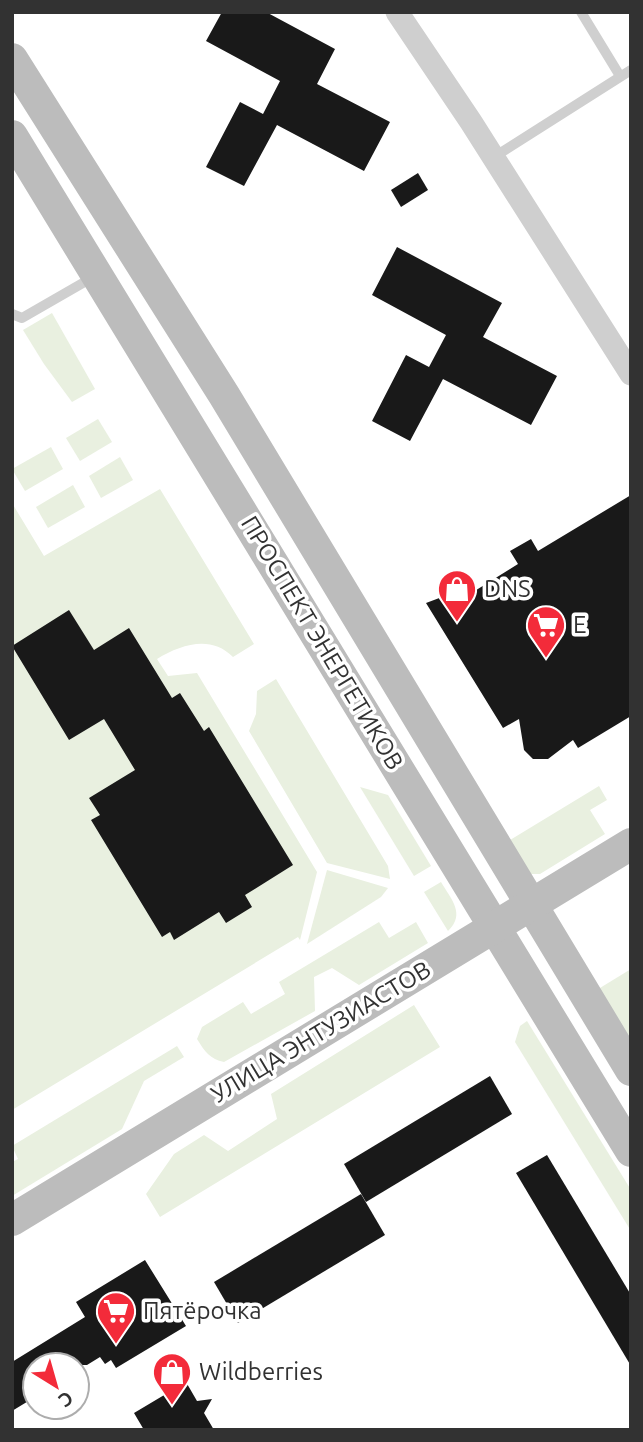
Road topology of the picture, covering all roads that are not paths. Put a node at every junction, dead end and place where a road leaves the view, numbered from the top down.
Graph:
1 (397, 12) edge
2 (581, 12) edge
3 (12, 59) edge
4 (631, 70) edge
5 (620, 76) junction
6 (12, 136) edge
7 (63, 140) junction
8 (494, 158) junction
9 (28, 162) junction
10 (134, 253) junction
11 (97, 274) junction
12 (12, 314) edge
13 (631, 374) edge
14 (224, 395) junction
15 (188, 422) junction
16 (631, 845) edge
17 (531, 905) junction
18 (495, 926) junction
19 (631, 1070) edge
20 (631, 1151) edge
21 (12, 1220) edge

1 - 8 street
2 - 5 lane
3 - 7 main road, ПРОСПЕКТ ЭНЕРГЕТИКОВ
4 - 5 lane
5 - 8 lane
6 - 9 main road, ПРОСПЕКТ ЭНЕРГЕТИКОВ
7 - 9 main road
7 - 10 main road, ПРОСПЕКТ ЭНЕРГЕТИКОВ
8 - 13 street
9 - 11 main road, ПРОСПЕКТ ЭНЕРГЕТИКОВ
10 - 11 main road
10 - 14 main road, ПРОСПЕКТ ЭНЕРГЕТИКОВ
11 - 12 lane
11 - 15 main road, ПРОСПЕКТ ЭНЕРГЕТИКОВ
14 - 15 main road
14 - 17 main road, ПРОСПЕКТ ЭНЕРГЕТИКОВ
15 - 18 main road, ПРОСПЕКТ ЭНЕРГЕТИКОВ
16 - 17 main road, УЛИЦА ЭНТУЗИАСТОВ
17 - 18 main road, УЛИЦА ЭНТУЗИАСТОВ
17 - 19 main road, ПРОСПЕКТ ЭНЕРГЕТИКОВ
18 - 20 main road, ПРОСПЕКТ ЭНЕРГЕТИКОВ
18 - 21 main road, УЛИЦА ЭНТУЗИАСТОВ

